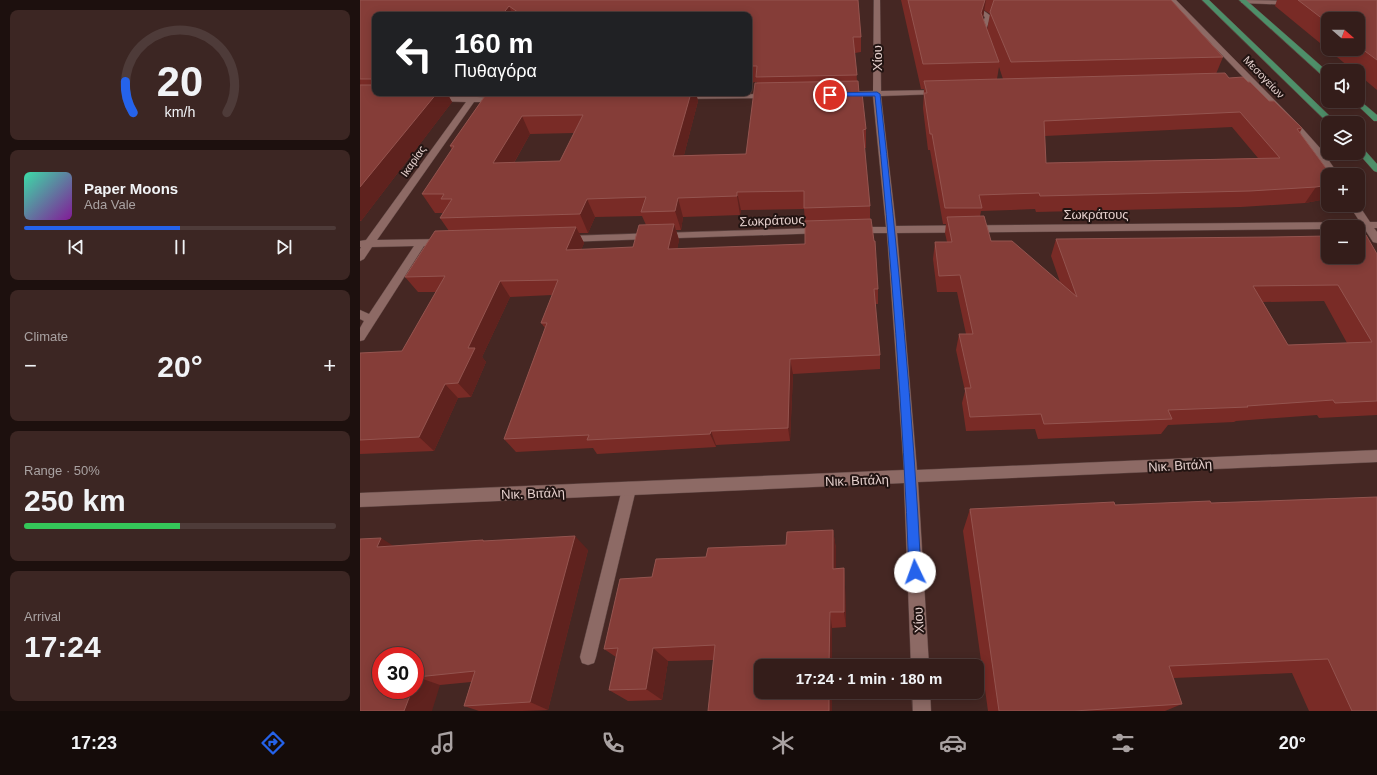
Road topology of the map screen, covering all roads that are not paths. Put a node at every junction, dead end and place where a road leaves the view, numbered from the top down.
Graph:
1 (877, 0) edge
2 (1172, 0) edge
3 (1205, 0) edge
4 (1243, 1) edge
5 (1300, 3) edge
6 (958, 8) edge
7 (984, 43) edge
8 (1321, 70) edge
9 (1255, 84) junction
10 (1240, 85) edge
11 (948, 92) edge
12 (877, 94) junction
13 (838, 95) edge
14 (474, 96) edge
15 (774, 96) edge
16 (670, 97) edge
17 (424, 99) edge
18 (503, 100) edge
19 (1365, 107) edge
20 (1326, 116) edge
21 (1376, 116) edge
22 (1365, 156) edge
23 (1329, 168) edge
24 (1377, 169) edge
25 (1360, 212) edge
26 (1372, 225) edge
27 (892, 229) junction
28 (828, 231) edge
29 (844, 231) edge
30 (557, 239) edge
31 (1377, 240) edge
32 (453, 242) edge
33 (365, 243) edge
34 (421, 243) junction
35 (360, 257) edge
36 (360, 314) edge
37 (371, 320) junction
38 (360, 337) edge
39 (1377, 456) edge
40 (911, 477) junction
41 (629, 489) junction
42 (360, 500) edge
43 (588, 657) dead end
44 (920, 659) edge
45 (921, 699) edge
46 (922, 711) edge

1 - 12 street, Χίου
2 - 9 street, Μεσογείων
3 - 20 main road, Μεσογείων
4 - 5 street
4 - 8 main road
6 - 7 street
9 - 10 street
9 - 23 street, Μεσογείων
11 - 12 street
12 - 13 street
12 - 27 street, Χίου
14 - 17 street
14 - 18 street
14 - 33 street, Ικαρίας
15 - 16 street
19 - 21 main road
22 - 24 main road
25 - 26 street
26 - 27 street, Σωκράτους
26 - 31 street
27 - 29 street, Σωκράτους
27 - 40 street, Χίου
28 - 30 street, Σωκράτους
32 - 34 street
33 - 34 street
33 - 35 street, Ικαρίας
34 - 37 street
36 - 37 street
37 - 38 street
39 - 40 street, Νικ. Βιτάλη
40 - 41 street, Νικ. Βιτάλη
40 - 44 street, Χίου
41 - 42 street, Νικ. Βιτάλη
41 - 43 street
45 - 46 street

